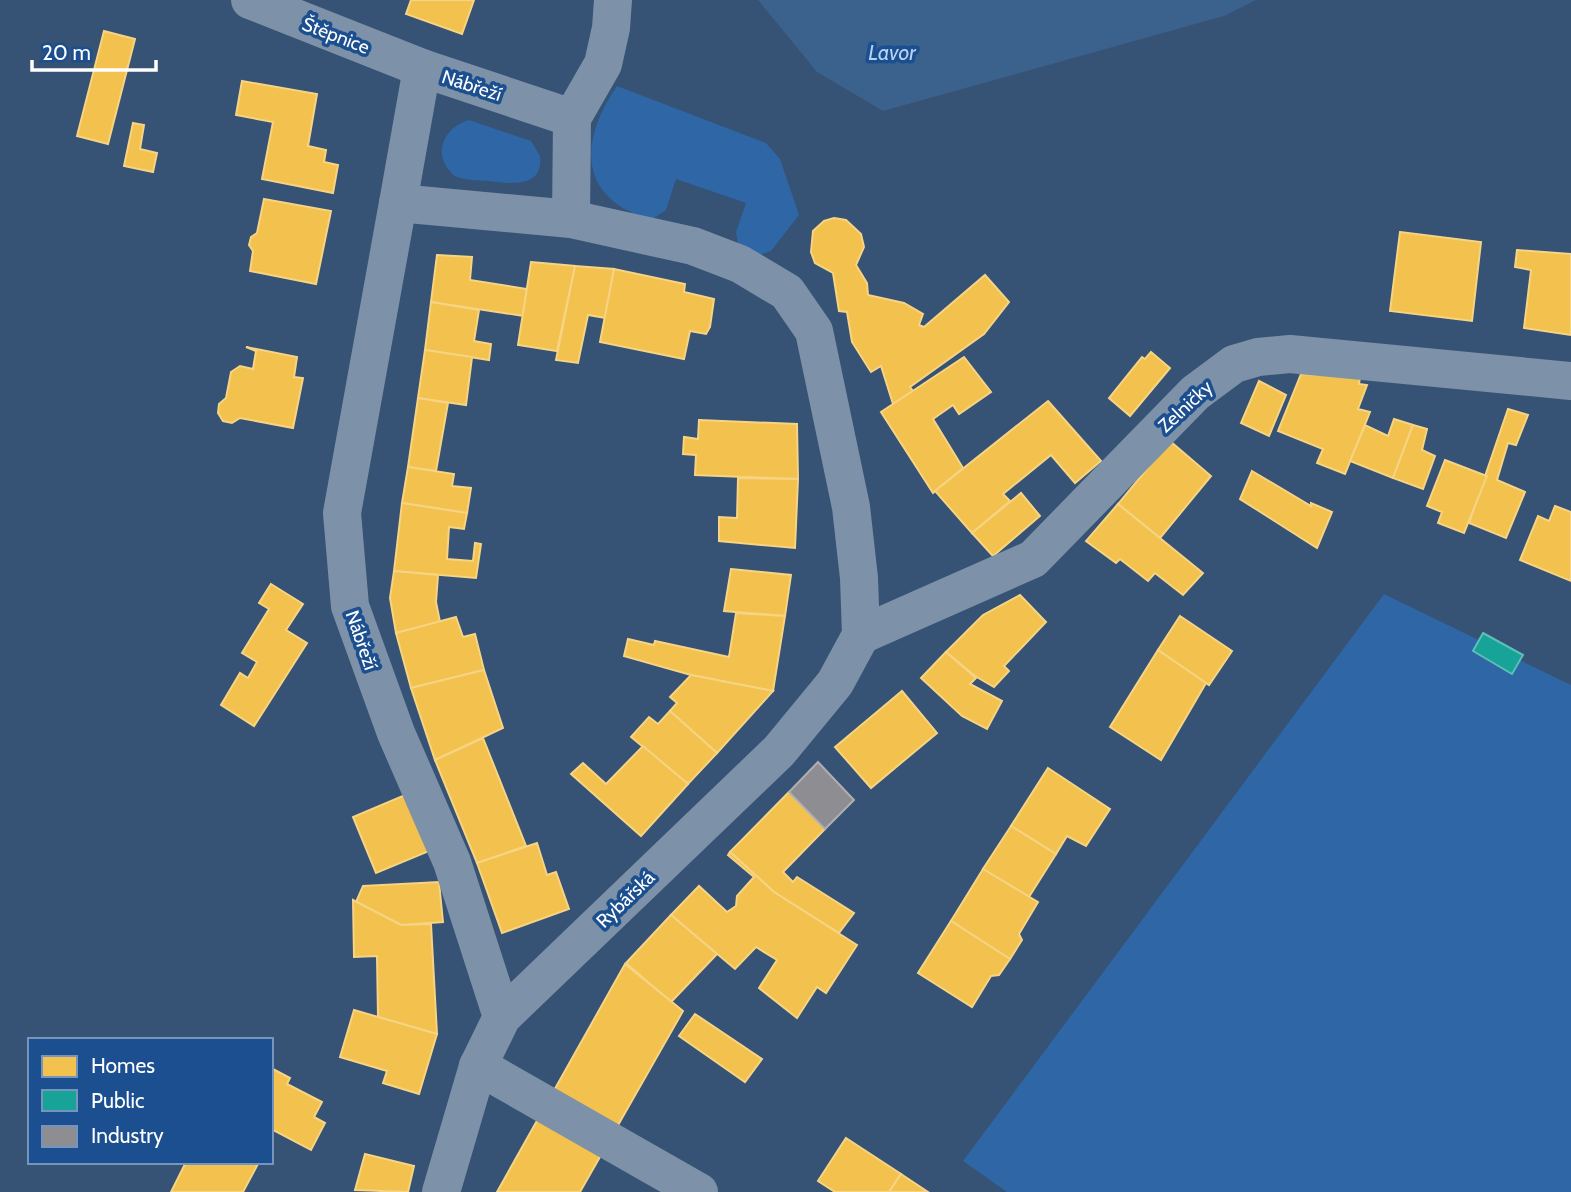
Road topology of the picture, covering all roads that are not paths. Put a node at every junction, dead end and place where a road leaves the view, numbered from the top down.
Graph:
1 (250, 0) edge
2 (613, 0) edge
3 (422, 68) junction
4 (572, 117) junction
5 (398, 203) junction
6 (572, 219) junction
7 (1571, 381) edge
8 (861, 635) junction
9 (502, 1017) junction
10 (478, 1066) junction
11 (440, 1192) edge
12 (699, 1192) edge

1 - 3 street, Štěpnice
2 - 4 street
3 - 4 street, Nábřeží
3 - 5 street, Nábřeží
4 - 6 street
5 - 6 street
5 - 9 street, Nábřeží
6 - 8 street
7 - 8 street, Zelničky
8 - 9 street, Rybářská
9 - 10 street, Rybářská
10 - 11 street, Rybářská
10 - 12 street

